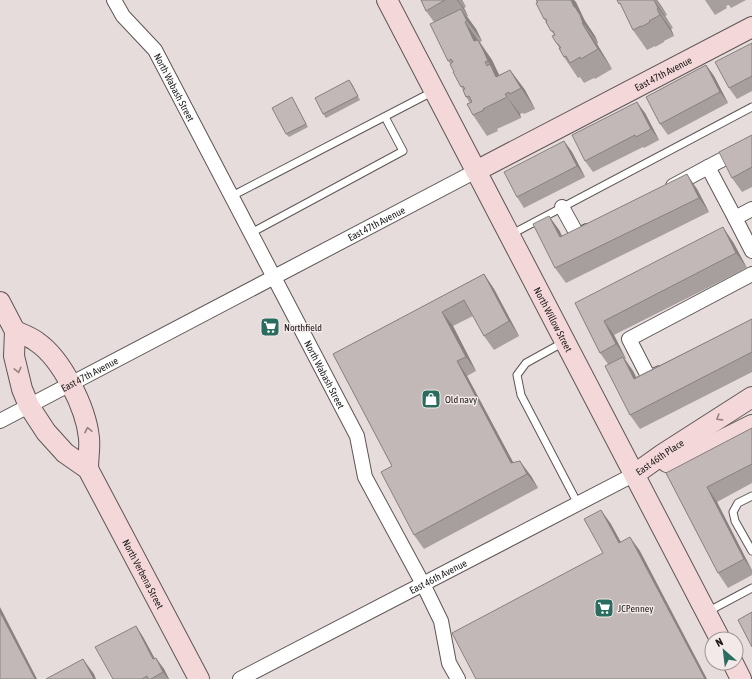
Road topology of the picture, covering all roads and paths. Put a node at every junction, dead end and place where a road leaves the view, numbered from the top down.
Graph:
1 (114, 0) edge
2 (386, 0) edge
3 (752, 27) edge
4 (434, 91) junction
5 (752, 107) edge
6 (384, 116) junction
7 (752, 144) edge
8 (708, 168) junction
9 (476, 171) junction
10 (660, 193) edge
11 (232, 196) junction
12 (562, 207) junction
13 (752, 210) edge
14 (735, 218) junction
15 (598, 225) edge
16 (251, 233) junction
17 (510, 235) junction
18 (752, 251) edge
19 (752, 274) edge
20 (274, 277) junction
21 (0, 302) edge
22 (15, 331) junction
23 (565, 341) junction
24 (670, 368) edge
25 (71, 384) junction
26 (752, 397) edge
27 (30, 406) junction
28 (0, 421) edge
29 (752, 425) edge
30 (88, 468) junction
31 (635, 474) junction
32 (752, 496) edge
33 (578, 504) junction
34 (752, 551) edge
35 (423, 584) junction
36 (752, 588) edge
37 (706, 612) junction
38 (716, 631) edge
39 (199, 679) edge
40 (240, 679) edge
41 (458, 679) edge

1 - 11 street, North Wabash Street
2 - 4 street, North Willow Street
3 - 9 street, East 47th Avenue
4 - 6 lane
4 - 9 street, North Willow Street
5 - 12 lane
6 - 11 lane
6 - 16 lane
7 - 8 street
8 - 10 street
8 - 14 street
9 - 17 street, North Willow Street
9 - 20 street, East 47th Avenue
11 - 16 street, North Wabash Street
12 - 15 street
12 - 17 lane
13 - 14 street
14 - 18 street
16 - 20 street, North Wabash Street
17 - 23 street, North Willow Street
19 - 24 street
20 - 25 street, East 47th Avenue
20 - 35 street, North Wabash Street
21 - 22 street, North Verbena Street
22 - 25 street, North Verbena Street
22 -> 27 street, North Verbena Street
23 - 31 street, North Willow Street
23 - 33 lane
25 - 27 street, East 47th Avenue
30 -> 25 street, North Verbena Street
26 -> 31 street, East 46th Place
27 - 28 street, East 47th Avenue
27 - 30 street, North Verbena Street
29 - 31 street, East 46th Place
30 - 39 street, North Verbena Street
31 - 33 street, East 46th Avenue
31 - 37 street, North Willow Street
32 - 34 lane
33 - 35 street, East 46th Avenue
35 - 40 street, East 46th Avenue
35 - 41 street, North Wabash Street
36 - 37 lane
37 - 38 street, North Willow Street

